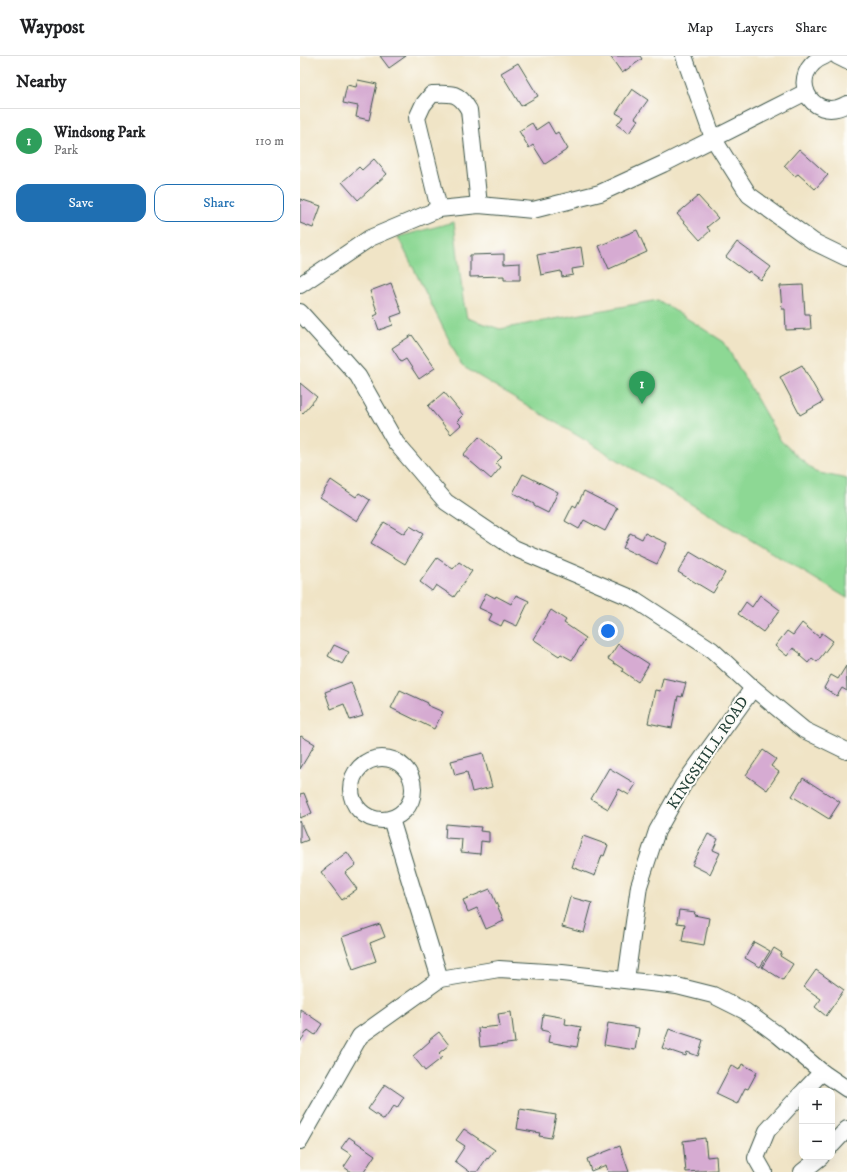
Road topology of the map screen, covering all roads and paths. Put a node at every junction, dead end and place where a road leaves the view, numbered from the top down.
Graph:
1 (684, 56) edge
2 (825, 56) edge
3 (837, 56) edge
4 (847, 61) edge
5 (806, 92) junction
6 (847, 104) edge
7 (713, 138) junction
8 (479, 205) junction
9 (439, 209) junction
10 (847, 258) edge
11 (300, 285) edge
12 (300, 312) edge
13 (753, 688) junction
14 (847, 751) edge
15 (391, 819) dead end
16 (440, 979) junction
17 (626, 980) junction
18 (822, 1072) junction
19 (807, 1088) edge
20 (847, 1089) edge
21 (799, 1096) edge
22 (847, 1129) edge
23 (300, 1142) edge
24 (835, 1142) edge
25 (817, 1160) edge
26 (764, 1172) edge
27 (802, 1172) edge

1 - 7 street
2 - 5 street
3 - 4 street
5 - 6 street
5 - 7 street
7 - 8 street
7 - 10 street
8 - 9 street
8 - 9 street
9 - 11 street
12 - 13 street
13 - 14 street
13 - 17 street, KINGSHILL ROAD
15 - 16 street
16 - 17 street
16 - 23 street
17 - 18 street
18 - 19 street
18 - 20 street
21 - 26 street
22 - 24 street
25 - 27 street

